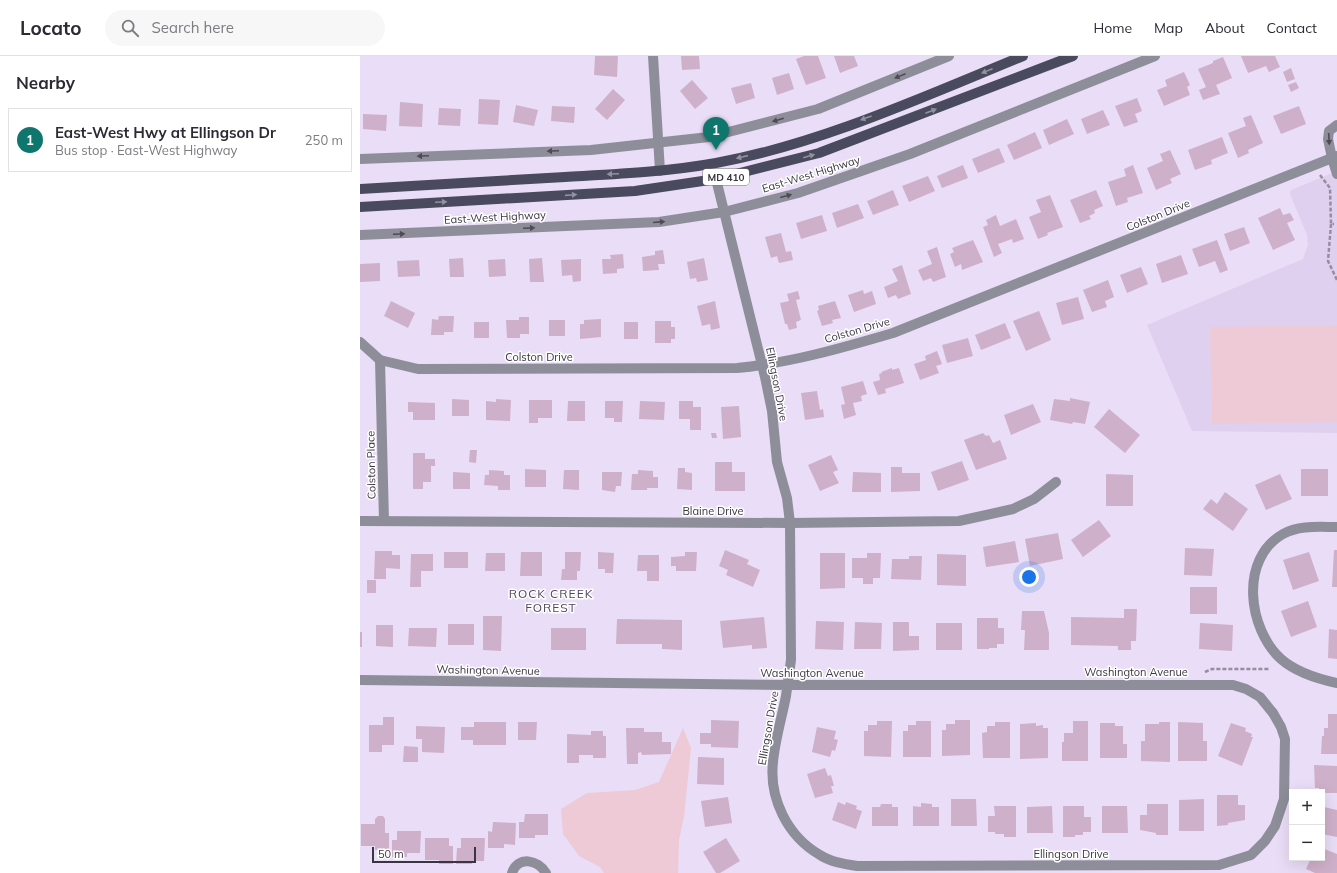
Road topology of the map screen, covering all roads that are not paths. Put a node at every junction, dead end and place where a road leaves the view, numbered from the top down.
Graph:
1 (653, 56) edge
2 (949, 56) edge
3 (1023, 56) edge
4 (1073, 56) edge
5 (1155, 56) edge
6 (1337, 125) edge
7 (658, 144) junction
8 (1334, 157) edge
9 (360, 159) edge
10 (660, 171) junction
11 (1337, 174) edge
12 (716, 179) junction
13 (360, 189) edge
14 (360, 207) edge
15 (724, 212) junction
16 (360, 235) edge
17 (360, 342) edge
18 (380, 360) junction
19 (762, 366) junction
20 (1056, 482) dead end
21 (360, 521) edge
22 (384, 521) junction
23 (790, 523) junction
24 (1337, 526) edge
25 (360, 680) edge
26 (1337, 682) edge
27 (788, 685) junction
28 (1260, 697) joint
29 (512, 873) edge
30 (546, 873) edge

1 - 7 street
2 -> 7 street
3 -> 10 main road, MD 410
12 -> 4 main road, East-West Highway / MD 410
15 -> 5 street, East-West Highway
6 -> 8 street
7 -> 9 street
7 - 10 street
8 - 11 street
8 - 19 street, Colston Drive
10 -> 13 main road, MD 410
14 -> 12 main road, East-West Highway / MD 410
12 - 15 street, Ellingson Drive
16 -> 15 street, East-West Highway
15 - 19 street, Ellingson Drive
17 - 18 street
18 - 19 street, Colston Drive
18 - 22 street, Colston Place
19 - 23 street, Ellingson Drive
20 - 23 street, Blaine Drive
21 - 22 street, Blaine Drive
22 - 23 street, Blaine Drive
23 - 27 street, Ellingson Drive
24 - 26 street
25 - 27 street, Washington Avenue
27 - 28 street, Washington Avenue
27 - 28 street, Ellingson Drive
29 - 30 street

